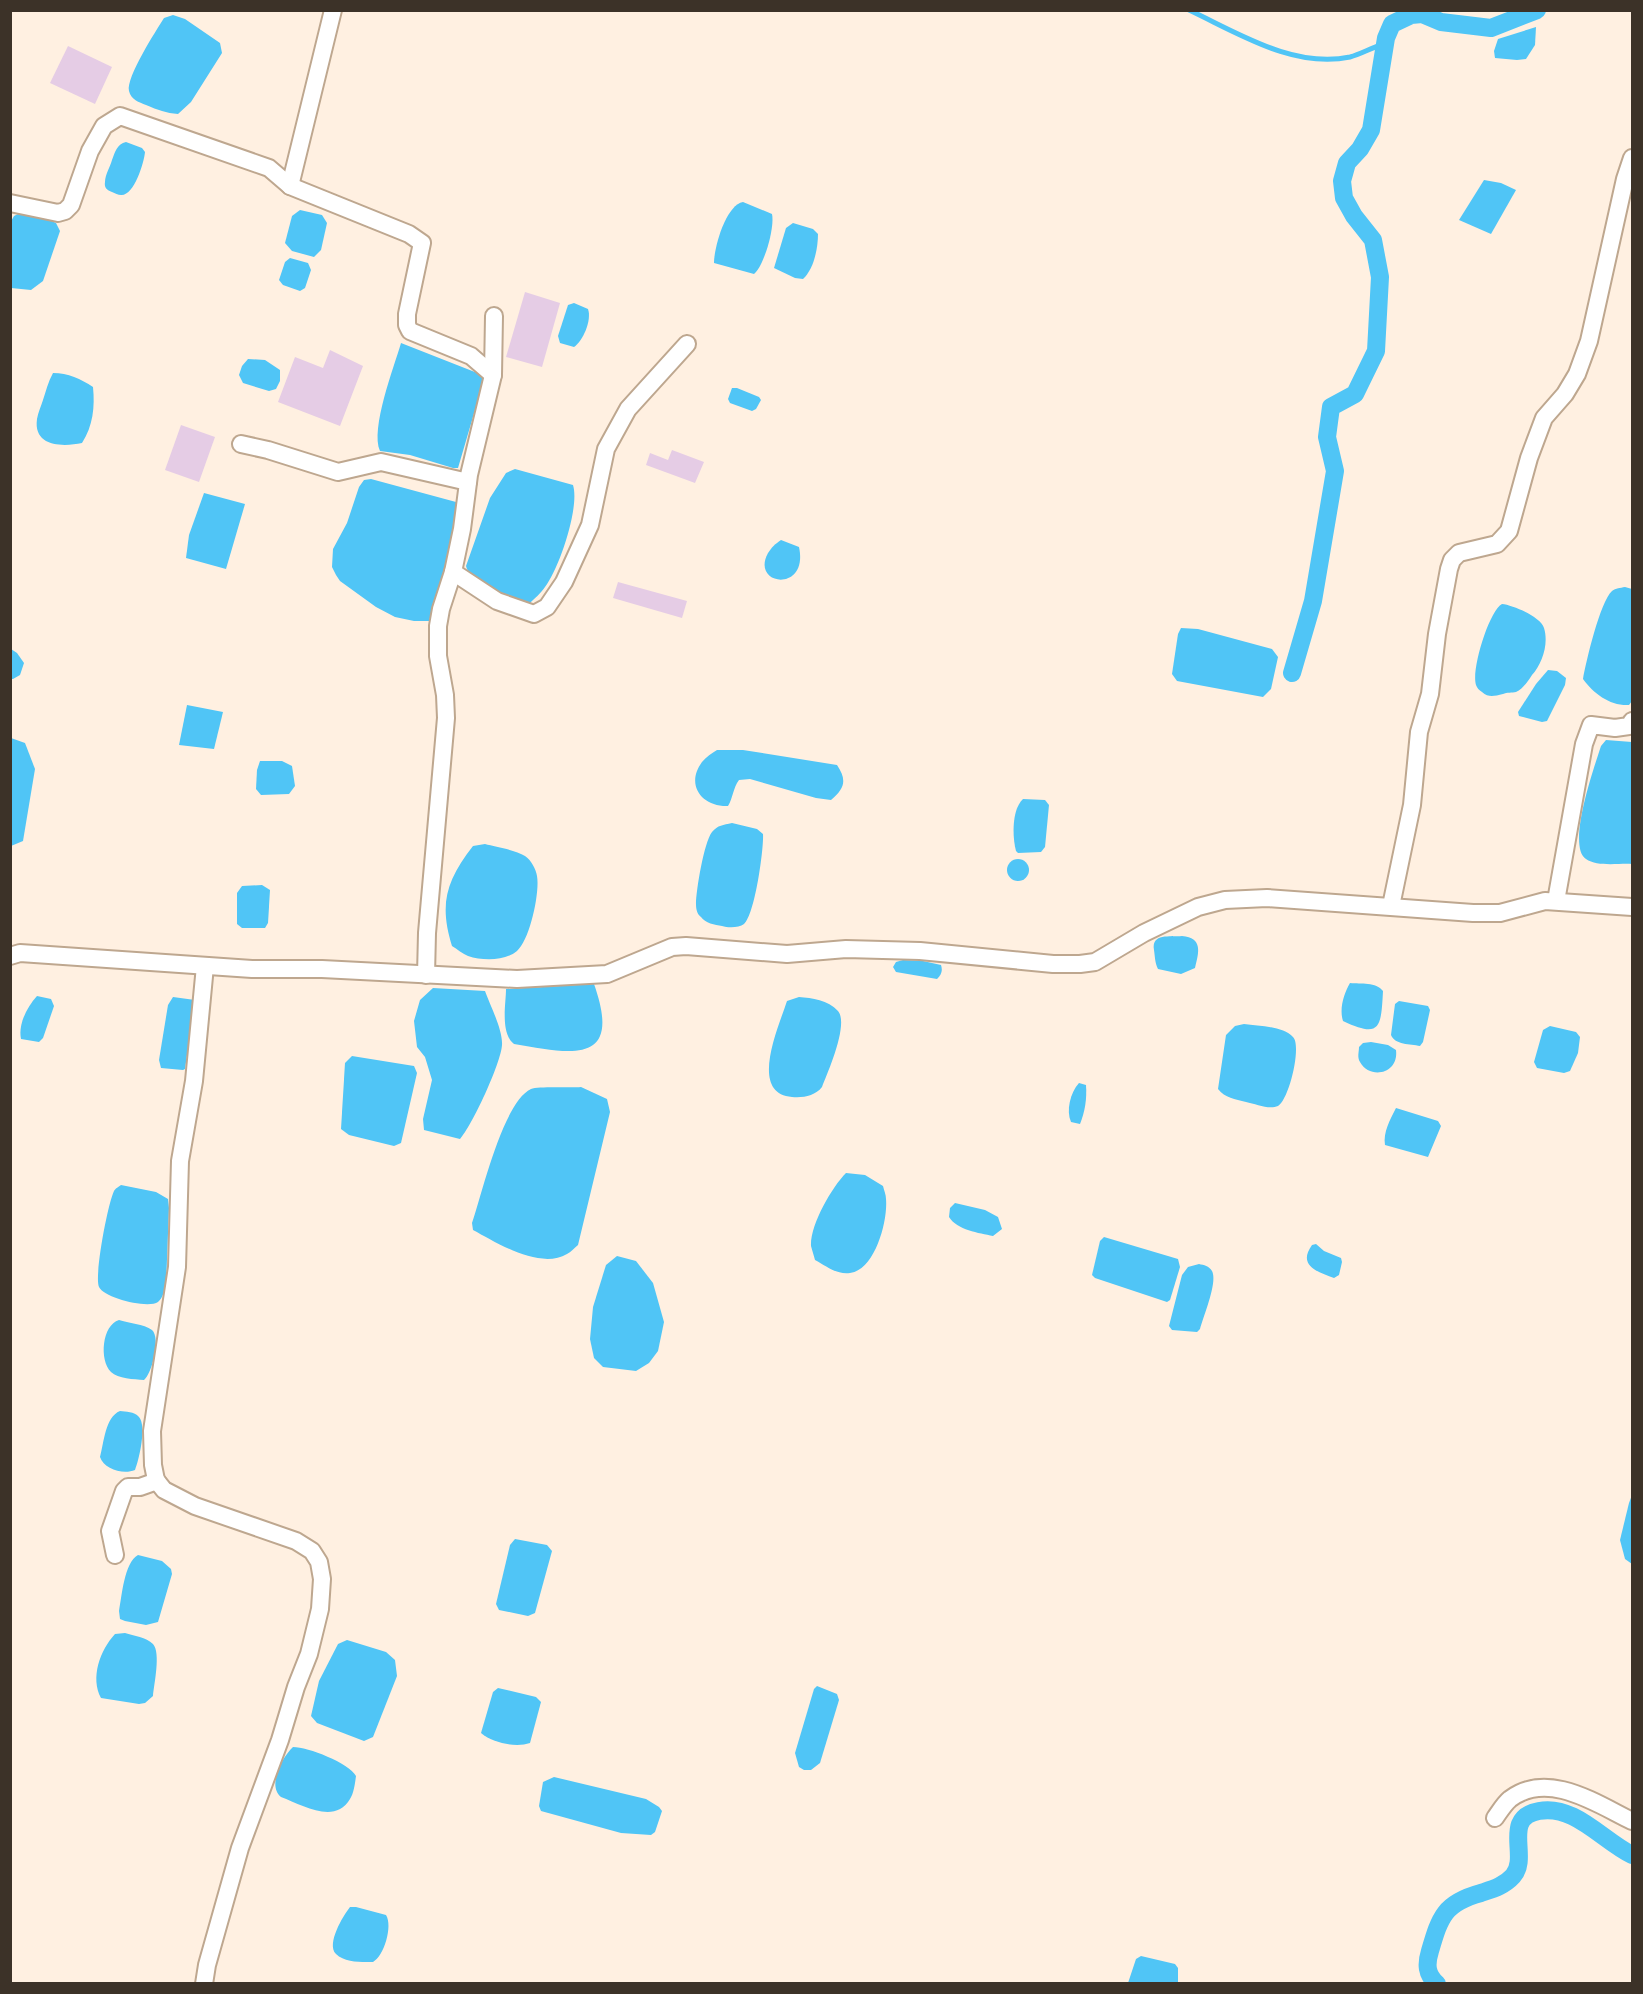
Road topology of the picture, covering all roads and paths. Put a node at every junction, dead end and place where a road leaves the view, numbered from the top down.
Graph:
1 (333, 10) edge
2 (1632, 158) edge
3 (290, 186) junction
4 (10, 203) edge
5 (494, 316) dead end
6 (687, 344) dead end
7 (493, 375) junction
8 (241, 444) dead end
9 (468, 482) junction
10 (453, 572) junction
11 (1632, 721) edge
12 (1556, 901) junction
13 (1391, 906) junction
14 (1632, 907) edge
15 (10, 956) edge
16 (205, 966) junction
17 (426, 975) junction
18 (157, 1481) junction
19 (115, 1555) dead end
20 (1495, 1818) dead end
21 (1632, 1821) edge
22 (204, 1983) edge

1 - 3 street
2 - 13 street
3 - 4 street
3 - 7 street
5 - 7 street
6 - 10 street
7 - 9 street
8 - 9 street
9 - 10 street
10 - 17 street
11 - 12 street
12 - 13 street
12 - 14 street
13 - 17 street
15 - 16 street
16 - 17 street
16 - 18 street
18 - 19 street
18 - 22 street
20 - 21 street

